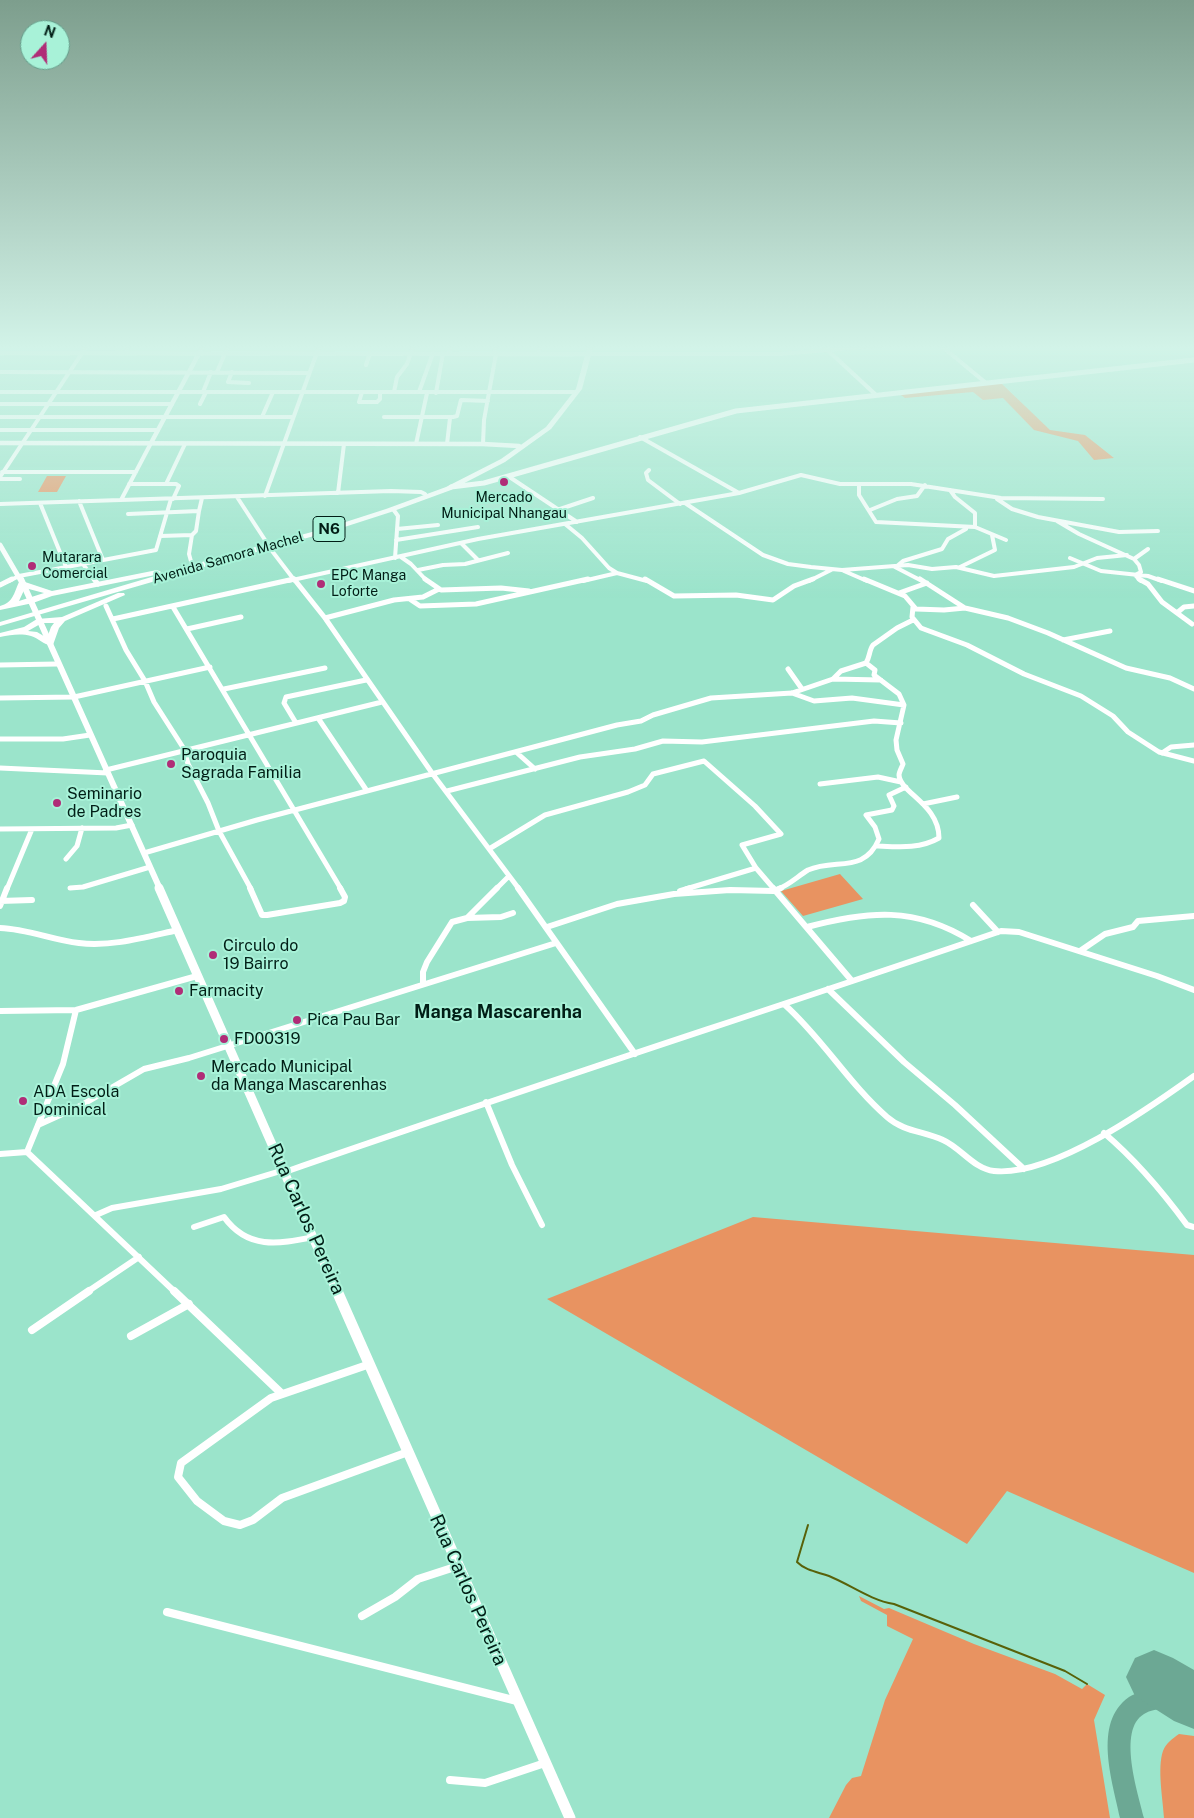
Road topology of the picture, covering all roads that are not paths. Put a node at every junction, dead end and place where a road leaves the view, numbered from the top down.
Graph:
1 (289, 429) edge
2 (419, 429) edge
3 (449, 429) edge
4 (484, 429) edge
5 (540, 429) edge
6 (547, 429) edge
7 (670, 429) edge
8 (0, 430) edge
9 (31, 430) junction
10 (158, 430) joint
11 (640, 437) junction
12 (0, 443) edge
13 (22, 443) junction
14 (151, 444) junction
15 (185, 444) junction
16 (283, 444) junction
17 (344, 444) junction
18 (416, 444) junction
19 (447, 444) junction
20 (483, 444) junction
21 (520, 446) junction
22 (649, 470) dead end
23 (2, 472) edge
24 (136, 472) junction
25 (508, 476) junction
26 (0, 478) edge
27 (20, 479) dead end
28 (129, 484) junction
29 (166, 484) junction
30 (859, 484) junction
31 (925, 485) junction
32 (451, 487) junction
33 (950, 490) junction
34 (338, 493) junction
35 (739, 493) junction
36 (425, 494) junction
37 (265, 496) junction
38 (237, 497) junction
39 (995, 497) junction
40 (202, 498) junction
41 (593, 498) dead end
42 (172, 499) junction
43 (1103, 499) dead end
44 (121, 500) junction
45 (79, 501) junction
46 (40, 503) junction
47 (0, 504) edge
48 (683, 504) junction
49 (393, 509) junction
50 (560, 509) junction
51 (870, 510) junction
52 (199, 511) junction
53 (168, 513) junction
54 (128, 514) dead end
55 (1055, 520) junction
56 (577, 522) junction
57 (565, 524) junction
58 (438, 525) dead end
59 (478, 527) dead end
60 (974, 527) junction
61 (966, 528) junction
62 (396, 529) junction
63 (1158, 531) dead end
64 (192, 535) junction
65 (992, 535) junction
66 (160, 536) junction
67 (396, 540) junction
68 (1006, 540) dead end
69 (461, 543) junction
70 (0, 545) edge
71 (268, 545) junction
72 (1148, 549) dead end
73 (508, 553) dead end
74 (1127, 555) junction
75 (398, 557) junction
76 (1070, 558) dead end
77 (1134, 558) junction
78 (103, 560) junction
79 (478, 560) junction
80 (83, 564) junction
81 (1087, 564) junction
82 (192, 565) junction
83 (66, 567) junction
84 (895, 567) junction
85 (960, 568) junction
86 (831, 569) junction
87 (418, 570) junction
88 (842, 570) junction
89 (177, 571) junction
90 (617, 573) junction
91 (1135, 576) junction
92 (20, 580) junction
93 (297, 580) junction
94 (927, 583) junction
95 (0, 584) edge
96 (98, 584) junction
97 (439, 589) junction
98 (1194, 591) edge
99 (55, 592) junction
100 (533, 592) junction
101 (898, 593) junction
102 (412, 600) junction
103 (31, 602) junction
104 (9, 605) junction
105 (106, 606) dead end
106 (1194, 606) edge
107 (173, 607) junction
108 (914, 607) junction
109 (0, 608) edge
110 (965, 608) junction
111 (1178, 612) junction
112 (241, 617) dead end
113 (324, 618) junction
114 (64, 619) junction
115 (113, 619) junction
116 (0, 620) edge
117 (914, 620) junction
118 (40, 621) junction
119 (0, 624) edge
120 (1192, 624) dead end
121 (187, 629) junction
122 (1110, 631) dead end
123 (15, 633) junction
124 (0, 635) edge
125 (1063, 640) junction
126 (50, 643) junction
127 (866, 663) junction
128 (57, 664) junction
129 (0, 665) edge
130 (210, 667) junction
131 (325, 668) dead end
132 (788, 669) dead end
133 (833, 679) junction
134 (366, 680) junction
135 (881, 680) junction
136 (145, 681) junction
137 (224, 689) junction
138 (1194, 689) edge
139 (802, 690) junction
140 (792, 693) junction
141 (74, 697) junction
142 (0, 698) edge
143 (382, 702) junction
144 (904, 705) junction
145 (318, 718) junction
146 (296, 723) junction
147 (901, 723) junction
148 (249, 734) junction
149 (90, 735) junction
150 (0, 739) edge
151 (1194, 745) edge
152 (184, 749) junction
153 (516, 752) junction
154 (1162, 753) junction
155 (1194, 761) edge
156 (0, 768) edge
157 (535, 769) junction
158 (107, 771) junction
159 (432, 773) junction
160 (820, 784) dead end
161 (903, 785) junction
162 (367, 791) junction
163 (447, 791) junction
164 (957, 797) dead end
165 (923, 804) junction
166 (294, 810) junction
167 (132, 825) junction
168 (82, 828) junction
169 (0, 829) edge
170 (32, 829) junction
171 (219, 830) junction
172 (878, 846) junction
173 (489, 850) junction
174 (144, 853) junction
175 (66, 859) dead end
176 (150, 867) junction
177 (756, 868) junction
178 (509, 876) junction
179 (70, 888) dead end
180 (774, 891) junction
181 (674, 894) junction
182 (32, 900) dead end
183 (1, 903) edge
184 (973, 905) dead end
185 (513, 912) dead end
186 (1194, 916) edge
187 (468, 918) junction
188 (547, 927) junction
189 (807, 927) junction
190 (0, 928) edge
191 (178, 930) junction
192 (998, 932) junction
193 (971, 941) junction
194 (556, 942) junction
195 (1080, 951) junction
196 (197, 976) junction
197 (852, 981) junction
198 (423, 984) junction
199 (828, 989) junction
200 (1194, 990) edge
201 (786, 1005) junction
202 (76, 1010) junction
203 (0, 1011) edge
204 (228, 1046) junction
205 (635, 1054) junction
206 (1194, 1076) edge
207 (486, 1102) junction
208 (38, 1124) junction
209 (1104, 1133) junction
210 (27, 1152) junction
211 (0, 1154) edge
212 (1024, 1169) junction
213 (284, 1171) junction
214 (96, 1215) junction
215 (542, 1225) dead end
216 (194, 1227) dead end
217 (1194, 1228) edge
218 (314, 1237) junction
219 (139, 1256) junction
220 (188, 1304) junction
221 (32, 1330) dead end
222 (131, 1336) dead end
223 (370, 1364) junction
224 (281, 1392) junction
225 (408, 1452) junction
226 (458, 1566) junction
227 (167, 1612) dead end
228 (362, 1616) dead end
229 (517, 1701) junction
230 (545, 1763) junction
231 (450, 1780) dead end
232 (570, 1818) edge

1 - 16 street
2 - 18 street
3 - 19 street
4 - 20 street
5 - 21 highway, Avenida Samora Machel / N6
6 - 32 highway, Avenida Samora Machel / N6
7 - 11 main road
8 - 9 street
9 - 10 street
9 - 13 street
10 - 14 street
11 - 25 main road
11 - 35 street
12 - 13 street
13 - 14 street
13 - 23 street
14 - 15 street
14 - 24 street
15 - 16 street
15 - 29 street
16 - 17 street
16 - 37 street
17 - 18 street
17 - 34 street
18 - 19 street
19 - 20 street
20 - 21 street
21 - 36 highway, Avenida Samora Machel / N6
22 - 48 street
23 - 24 street
23 - 26 street
24 - 28 street
25 - 32 main road
25 - 50 street
26 - 27 street
28 - 29 street
28 - 44 street
29 - 42 street
30 - 31 street
30 - 35 street
30 - 51 street
31 - 33 street
31 - 51 street
32 - 49 highway, Avenida Samora Machel / N6
33 - 39 street
33 - 60 street
34 - 36 street
34 - 37 street
35 - 48 street
36 - 71 highway, Avenida Samora Machel / N6
37 - 38 street
38 - 40 street
38 - 71 street
39 - 43 street
39 - 55 street
40 - 42 street
40 - 52 street
41 - 50 street
42 - 44 street
42 - 53 street
44 - 45 street
45 - 46 street
45 - 78 street
46 - 47 street
46 - 83 street
48 - 56 street
48 - 86 street
49 - 62 street
49 - 71 highway, Avenida Samora Machel / N6
50 - 56 street
51 - 61 street
52 - 53 street
52 - 64 street
53 - 54 street
53 - 66 street
55 - 63 street
55 - 74 street
56 - 57 street
57 - 69 street
57 - 90 street
58 - 62 street
59 - 67 street
60 - 61 street
60 - 65 street
61 - 84 street
62 - 67 street
64 - 66 street
64 - 82 street
65 - 68 street
65 - 85 street
66 - 78 street
67 - 75 street
69 - 75 street
69 - 79 street
70 - 92 main road, Rua Carlos Pereira
71 - 82 highway, Avenida Samora Machel / N6
71 - 89 highway, Avenida Samora Machel / N6
71 - 93 street
72 - 77 street
73 - 79 street
74 - 77 street
74 - 81 street
75 - 87 street
75 - 93 street
76 - 81 street
77 - 91 street
78 - 80 street
79 - 87 street
80 - 83 street
80 - 96 street
81 - 85 street
81 - 91 street
82 - 89 highway, Avenida Samora Machel / N6
83 - 92 street
84 - 85 street
84 - 88 street
84 - 94 street
86 - 88 street
86 - 90 street
87 - 97 street
88 - 101 street
89 - 96 highway
89 - 114 highway
89 - 116 highway, Avenida Samora Machel / N6
89 - 119 highway, Avenida Samora Machel / N6
90 - 100 street
91 - 98 street
91 - 111 street
92 - 95 street
92 - 99 highway
92 - 103 main road, Rua Carlos Pereira
92 - 104 highway
93 - 107 street
93 - 113 street
94 - 101 street
94 - 110 street
96 - 99 highway
97 - 100 street
97 - 102 street
99 - 103 highway
100 - 102 street
101 - 108 street
102 - 113 street
103 - 104 highway
103 - 118 main road, Rua Carlos Pereira
104 - 109 highway
105 - 115 street
106 - 111 street
107 - 115 street
107 - 121 street
108 - 110 street
108 - 117 street
110 - 125 street
111 - 120 street
112 - 121 street
113 - 134 street
114 - 118 highway
114 - 126 highway
115 - 136 street
117 - 127 street
117 - 154 street
118 - 123 highway
118 - 126 main road, Rua Carlos Pereira
121 - 130 street
122 - 125 street
123 - 124 highway
123 - 126 highway
125 - 138 street
126 - 128 main road, Rua Carlos Pereira
127 - 133 street
127 - 135 street
128 - 129 street
128 - 141 main road, Rua Carlos Pereira
130 - 136 street
130 - 137 street
131 - 137 street
132 - 139 street
133 - 135 street
133 - 139 street
134 - 143 street
134 - 146 street
135 - 144 street
136 - 141 street
136 - 152 street
137 - 148 street
139 - 140 street
140 - 144 street
140 - 153 street
141 - 142 street
141 - 149 main road, Rua Carlos Pereira
143 - 145 street
143 - 159 street
144 - 147 street
145 - 146 street
145 - 162 street
146 - 148 street
147 - 157 street
147 - 161 street
148 - 152 street
148 - 166 street
149 - 150 street
149 - 158 main road, Rua Carlos Pereira
151 - 154 street
152 - 158 street
152 - 171 street
153 - 157 street
153 - 159 street
154 - 155 street
156 - 158 street
157 - 163 street
158 - 167 main road, Rua Carlos Pereira
159 - 162 street
159 - 163 street
160 - 161 street
161 - 165 street
161 - 172 street
162 - 166 street
163 - 173 street
164 - 165 street
165 - 172 street
166 - 171 street
166 - 171 street
167 - 168 street
167 - 174 main road, Rua Carlos Pereira
168 - 170 street
168 - 175 street
169 - 170 street
170 - 183 street
171 - 174 street
172 - 180 street
173 - 177 street
173 - 178 street
174 - 176 main road, Rua Carlos Pereira
176 - 179 street
176 - 191 main road, Rua Carlos Pereira
177 - 180 street
177 - 181 street
178 - 187 street
178 - 188 street
180 - 181 street
180 - 189 street
181 - 188 street
182 - 183 street
184 - 192 street
185 - 187 street
186 - 195 street
187 - 198 street
188 - 194 street
189 - 193 street
189 - 197 street
190 - 191 street
191 - 196 main road, Rua Carlos Pereira
192 - 193 street
192 - 195 street
193 - 197 street
194 - 198 street
194 - 205 street
195 - 200 street
196 - 202 street
196 - 204 main road, Rua Carlos Pereira
197 - 199 street
198 - 204 street
199 - 201 street
199 - 212 street
201 - 205 street
201 - 212 street
202 - 203 street
202 - 208 street
204 - 208 street
204 - 213 main road, Rua Carlos Pereira
205 - 207 street
206 - 209 street
207 - 213 street
207 - 215 street
208 - 210 street
209 - 212 street
209 - 217 street
210 - 211 street
210 - 214 street
213 - 214 street
213 - 218 main road, Rua Carlos Pereira
214 - 219 street
216 - 218 street
218 - 223 main road, Rua Carlos Pereira
219 - 220 street
219 - 221 street
220 - 222 street
220 - 224 street
223 - 224 street
223 - 225 main road, Rua Carlos Pereira
224 - 225 street
225 - 226 main road, Rua Carlos Pereira
226 - 228 street
226 - 229 main road, Rua Carlos Pereira
227 - 229 street
229 - 230 main road, Rua Carlos Pereira
230 - 231 street
230 - 232 main road, Rua Carlos Pereira

